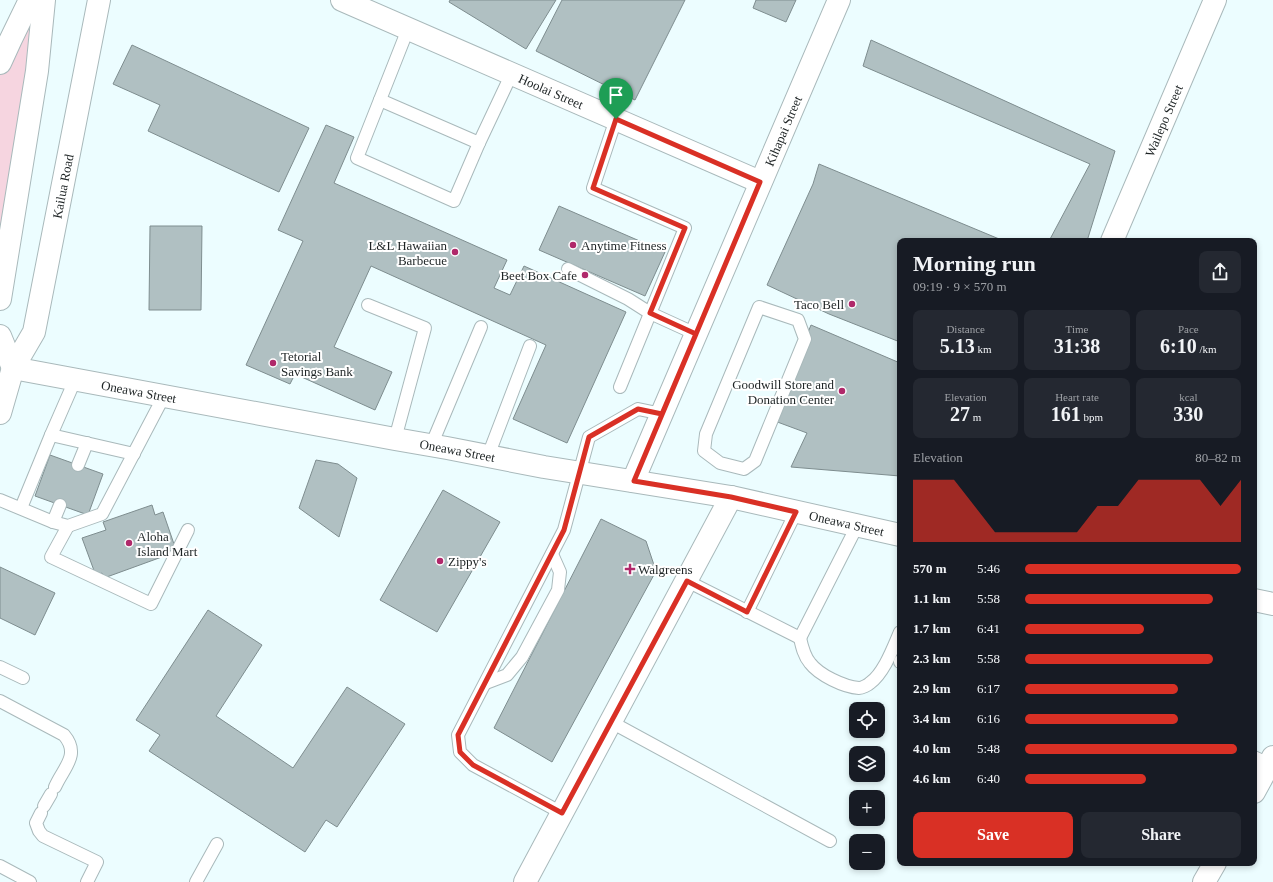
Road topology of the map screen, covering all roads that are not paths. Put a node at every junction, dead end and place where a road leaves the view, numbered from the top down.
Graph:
1 (30, 0) edge
2 (44, 0) edge
3 (99, 0) edge
4 (342, 0) edge
5 (839, 0) edge
6 (1215, 0) edge
7 (408, 29) junction
8 (0, 63) edge
9 (512, 73) junction
10 (380, 100) junction
11 (616, 119) junction
12 (479, 143) junction
13 (760, 182) junction
14 (1113, 238) edge
15 (568, 269) dead end
16 (0, 299) edge
17 (368, 305) dead end
18 (759, 307) joint
19 (650, 313) junction
20 (481, 327) dead end
21 (696, 334) junction
22 (0, 336) edge
23 (530, 346) dead end
24 (7, 366) edge
25 (75, 380) junction
26 (620, 387) dead end
27 (164, 396) junction
28 (0, 413) edge
29 (662, 414) junction
30 (52, 435) junction
31 (394, 439) junction
32 (87, 443) junction
33 (431, 446) junction
34 (134, 454) junction
35 (488, 456) junction
36 (78, 465) dead end
37 (579, 472) junction
38 (634, 481) junction
39 (731, 497) junction
40 (0, 500) edge
41 (60, 505) dead end
42 (21, 508) junction
43 (796, 512) junction
44 (53, 522) junction
45 (68, 526) junction
46 (858, 526) junction
47 (188, 530) dead end
48 (897, 534) edge
49 (552, 554) junction
50 (687, 581) junction
51 (1257, 601) edge
52 (1273, 604) edge
53 (747, 612) junction
54 (800, 638) junction
55 (897, 638) edge
56 (0, 667) edge
57 (23, 678) dead end
58 (486, 683) junction
59 (0, 701) edge
60 (611, 722) junction
61 (1265, 759) edge
62 (1257, 783) edge
63 (562, 813) junction
64 (830, 841) dead end
65 (217, 844) dead end
66 (1213, 866) edge
67 (5, 873) edge
68 (30, 882) edge
69 (87, 882) edge
70 (196, 882) edge
71 (525, 882) edge
72 (1204, 882) edge

1 - 8 main road
2 - 16 main road
3 - 24 main road, Kailua Road
4 - 7 main road, Hoolai Street
5 - 13 main road, Kihapai Street
6 - 14 main road, Wailepo Street
7 - 9 main road, Hoolai Street
7 - 10 lane
9 - 11 main road, Hoolai Street
9 - 12 lane
10 - 12 lane
10 - 12 lane
11 - 13 main road, Hoolai Street
11 - 19 lane
13 - 21 main road, Kihapai Street
15 - 19 lane
17 - 31 lane
18 - 18 lane
19 - 21 lane
19 - 26 lane
20 - 33 lane
21 - 29 main road, Kihapai Street
22 - 24 main road
23 - 35 lane
24 - 25 main road, Oneawa Street
24 - 28 main road, Kailua Road
25 - 27 main road, Oneawa Street
25 - 30 lane
27 - 31 main road, Oneawa Street
27 - 34 lane
29 - 37 lane
29 - 38 main road, Kihapai Street
30 - 32 lane
30 - 42 lane
31 - 33 main road, Oneawa Street
32 - 34 lane
32 - 36 lane
33 - 35 main road, Oneawa Street
34 - 45 lane
35 - 37 main road, Oneawa Street
37 - 38 main road, Oneawa Street
37 - 49 lane
38 - 39 main road, Oneawa Street
39 - 43 main road, Oneawa Street
39 - 50 main road
40 - 42 lane
41 - 44 lane
42 - 44 lane
43 - 46 main road, Oneawa Street
43 - 53 lane
44 - 45 lane
45 - 47 lane
46 - 48 main road, Oneawa Street
46 - 54 lane
49 - 58 lane
49 - 58 lane
50 - 53 lane
50 - 60 main road
51 - 52 main road
53 - 54 lane
54 - 55 lane
56 - 57 lane
58 - 63 lane
59 - 69 lane
60 - 63 main road
60 - 64 lane
61 - 62 main road
63 - 71 main road
65 - 70 lane
66 - 72 main road
67 - 68 lane

